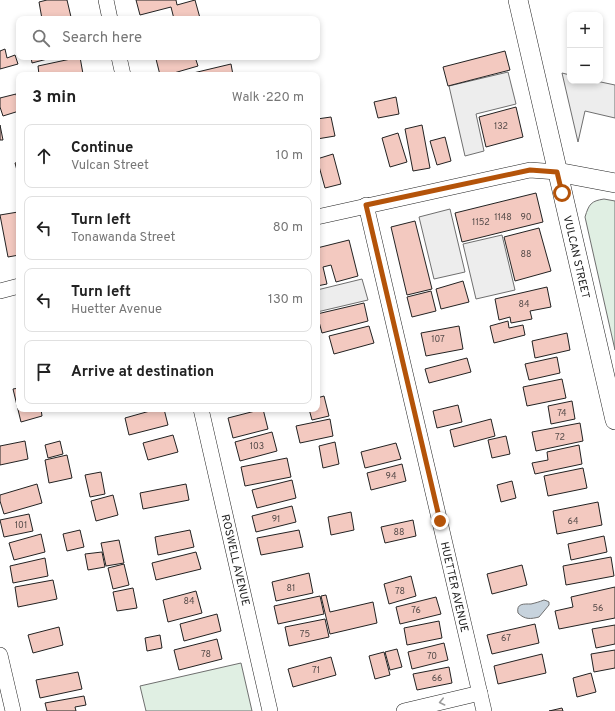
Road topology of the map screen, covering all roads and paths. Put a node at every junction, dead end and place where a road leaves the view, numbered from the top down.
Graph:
1 (106, 0) edge
2 (518, 0) edge
3 (109, 16) edge
4 (120, 60) edge
5 (122, 72) edge
6 (557, 172) junction
7 (615, 183) edge
8 (366, 205) junction
9 (320, 216) edge
10 (16, 287) edge
11 (0, 291) edge
12 (202, 412) edge
13 (615, 420) edge
14 (0, 655) edge
15 (480, 694) junction
16 (13, 711) edge
17 (270, 711) edge
18 (404, 711) edge
19 (484, 711) edge

1 - 3 street
2 - 6 street, VULCAN STREET
4 - 5 street
6 - 7 street
6 - 8 street
6 - 13 street, VULCAN STREET
8 - 9 street
8 - 15 street, HUETTER AVENUE
10 - 11 street
12 - 17 street, ROSWELL AVENUE
14 - 16 street
15 -> 18 street
15 - 19 street, HUETTER AVENUE

